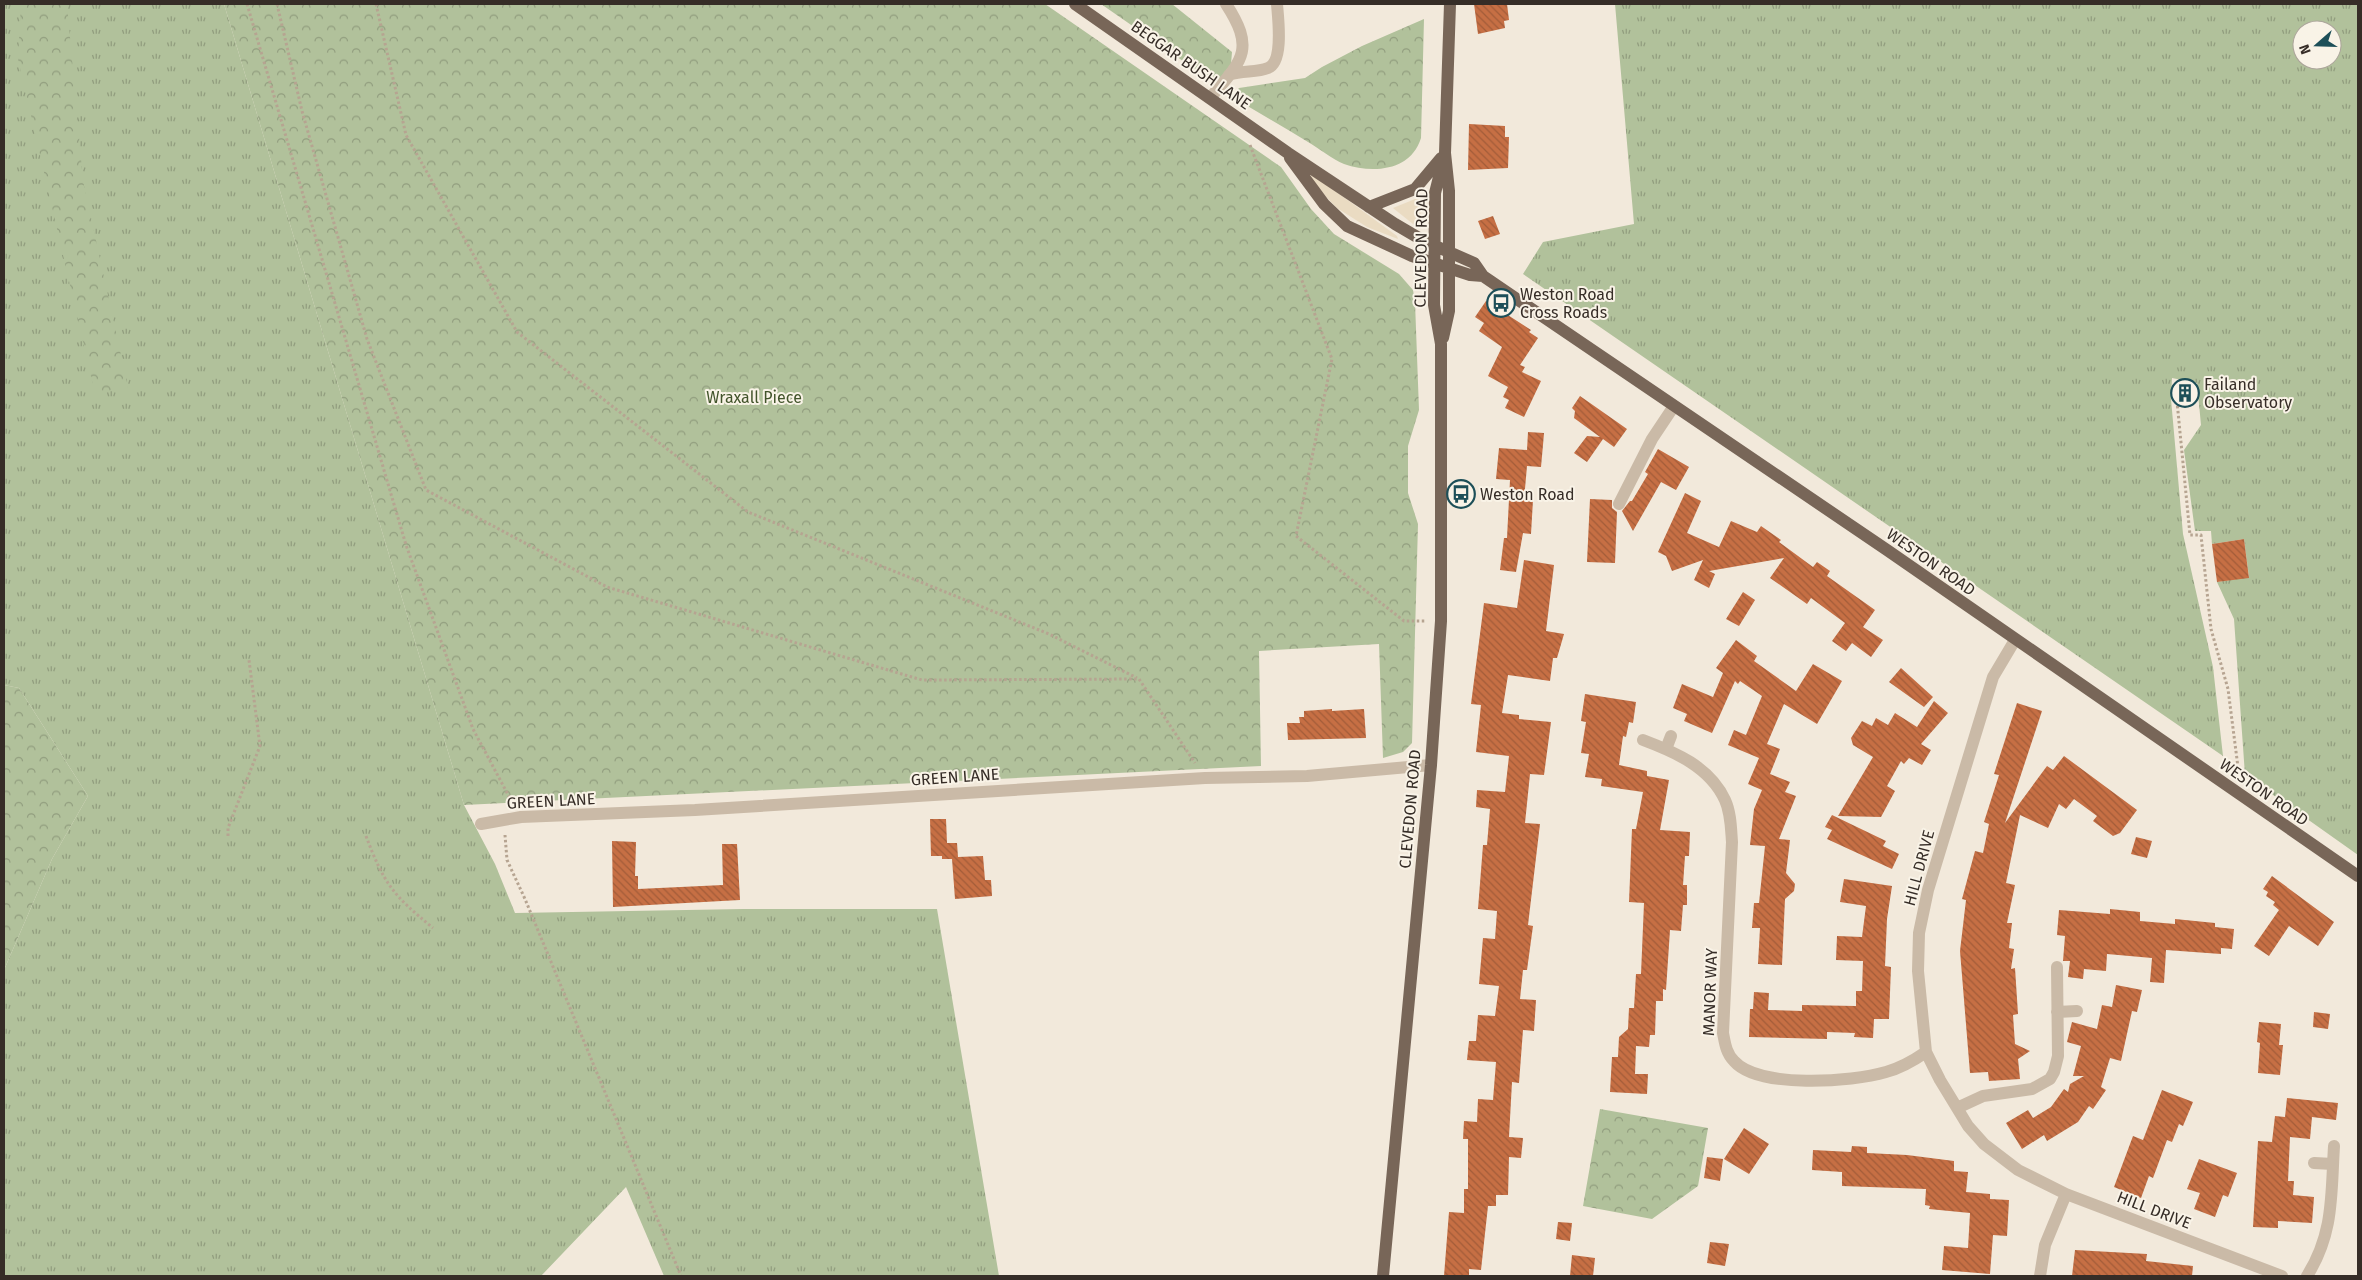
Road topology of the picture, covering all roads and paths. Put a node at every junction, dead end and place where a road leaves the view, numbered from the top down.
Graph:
1 (247, 4) edge
2 (278, 4) edge
3 (376, 4) edge
4 (1076, 4) edge
5 (1226, 4) edge
6 (1277, 4) edge
7 (1450, 4) edge
8 (1229, 75) junction
9 (1210, 98) junction
10 (1240, 119) junction
11 (1288, 153) junction
12 (1445, 153) junction
13 (1369, 207) junction
14 (1434, 246) junction
15 (1450, 253) junction
16 (1434, 263) junction
17 (1449, 268) junction
18 (1483, 276) junction
19 (1441, 344) junction
20 (2176, 391) dead end
21 (1674, 406) junction
22 (1619, 504) dead end
23 (1441, 621) junction
24 (2014, 640) junction
25 (249, 660) dead end
26 (1139, 679) junction
27 (1671, 736) dead end
28 (1643, 740) dead end
29 (1666, 749) junction
30 (1431, 765) junction
31 (1205, 778) junction
32 (2238, 794) junction
33 (521, 817) junction
34 (505, 820) junction
35 (481, 824) dead end
36 (228, 836) dead end
37 (366, 836) dead end
38 (2358, 876) edge
39 (433, 928) dead end
40 (2057, 967) dead end
41 (2077, 1011) dead end
42 (2057, 1012) junction
43 (1926, 1052) junction
44 (1957, 1108) junction
45 (2334, 1146) dead end
46 (2314, 1163) dead end
47 (2333, 1164) junction
48 (2066, 1194) junction
49 (681, 1276) edge
50 (1383, 1276) edge
51 (2040, 1276) edge
52 (2282, 1276) edge
53 (2307, 1276) edge

1 - 33 path
2 - 26 path
3 - 26 path
4 - 9 main road, BEGGAR BUSH LANE
5 - 8 street
6 - 8 street
7 - 12 main road, CLEVEDON ROAD
8 - 9 street
9 - 10 main road, BEGGAR BUSH LANE
10 - 11 main road, BEGGAR BUSH LANE
10 - 23 path
11 - 13 main road, BEGGAR BUSH LANE
11 - 16 main road, BEGGAR BUSH LANE
12 - 13 main road
12 - 14 main road, CLEVEDON ROAD
12 - 15 main road, CLEVEDON ROAD
13 - 14 main road, BEGGAR BUSH LANE
14 - 15 main road, WESTON ROAD
14 - 16 main road, CLEVEDON ROAD
15 - 17 main road, CLEVEDON ROAD
15 - 18 main road, WESTON ROAD
16 - 17 main road, WESTON ROAD
16 - 19 main road, CLEVEDON ROAD
17 - 18 main road, WESTON ROAD
17 - 19 main road, CLEVEDON ROAD
18 - 21 main road, WESTON ROAD
19 - 23 main road, CLEVEDON ROAD
20 - 32 path
21 - 22 street
21 - 24 main road, WESTON ROAD
23 - 30 main road, CLEVEDON ROAD
24 - 32 main road, WESTON ROAD
24 - 43 street, HILL DRIVE
25 - 36 path
26 - 31 path
27 - 29 street
28 - 29 street, MANOR WAY
29 - 43 street, MANOR WAY
30 - 31 street, GREEN LANE
30 - 50 main road, CLEVEDON ROAD
31 - 33 street, GREEN LANE
32 - 38 main road, WESTON ROAD
33 - 34 street, GREEN LANE
34 - 35 street, GREEN LANE
34 - 49 path
37 - 39 path
40 - 42 street
41 - 42 street
42 - 44 street
43 - 44 street, HILL DRIVE
44 - 48 street, HILL DRIVE
45 - 47 street
46 - 47 street
47 - 53 street
48 - 51 street
48 - 52 street, HILL DRIVE

